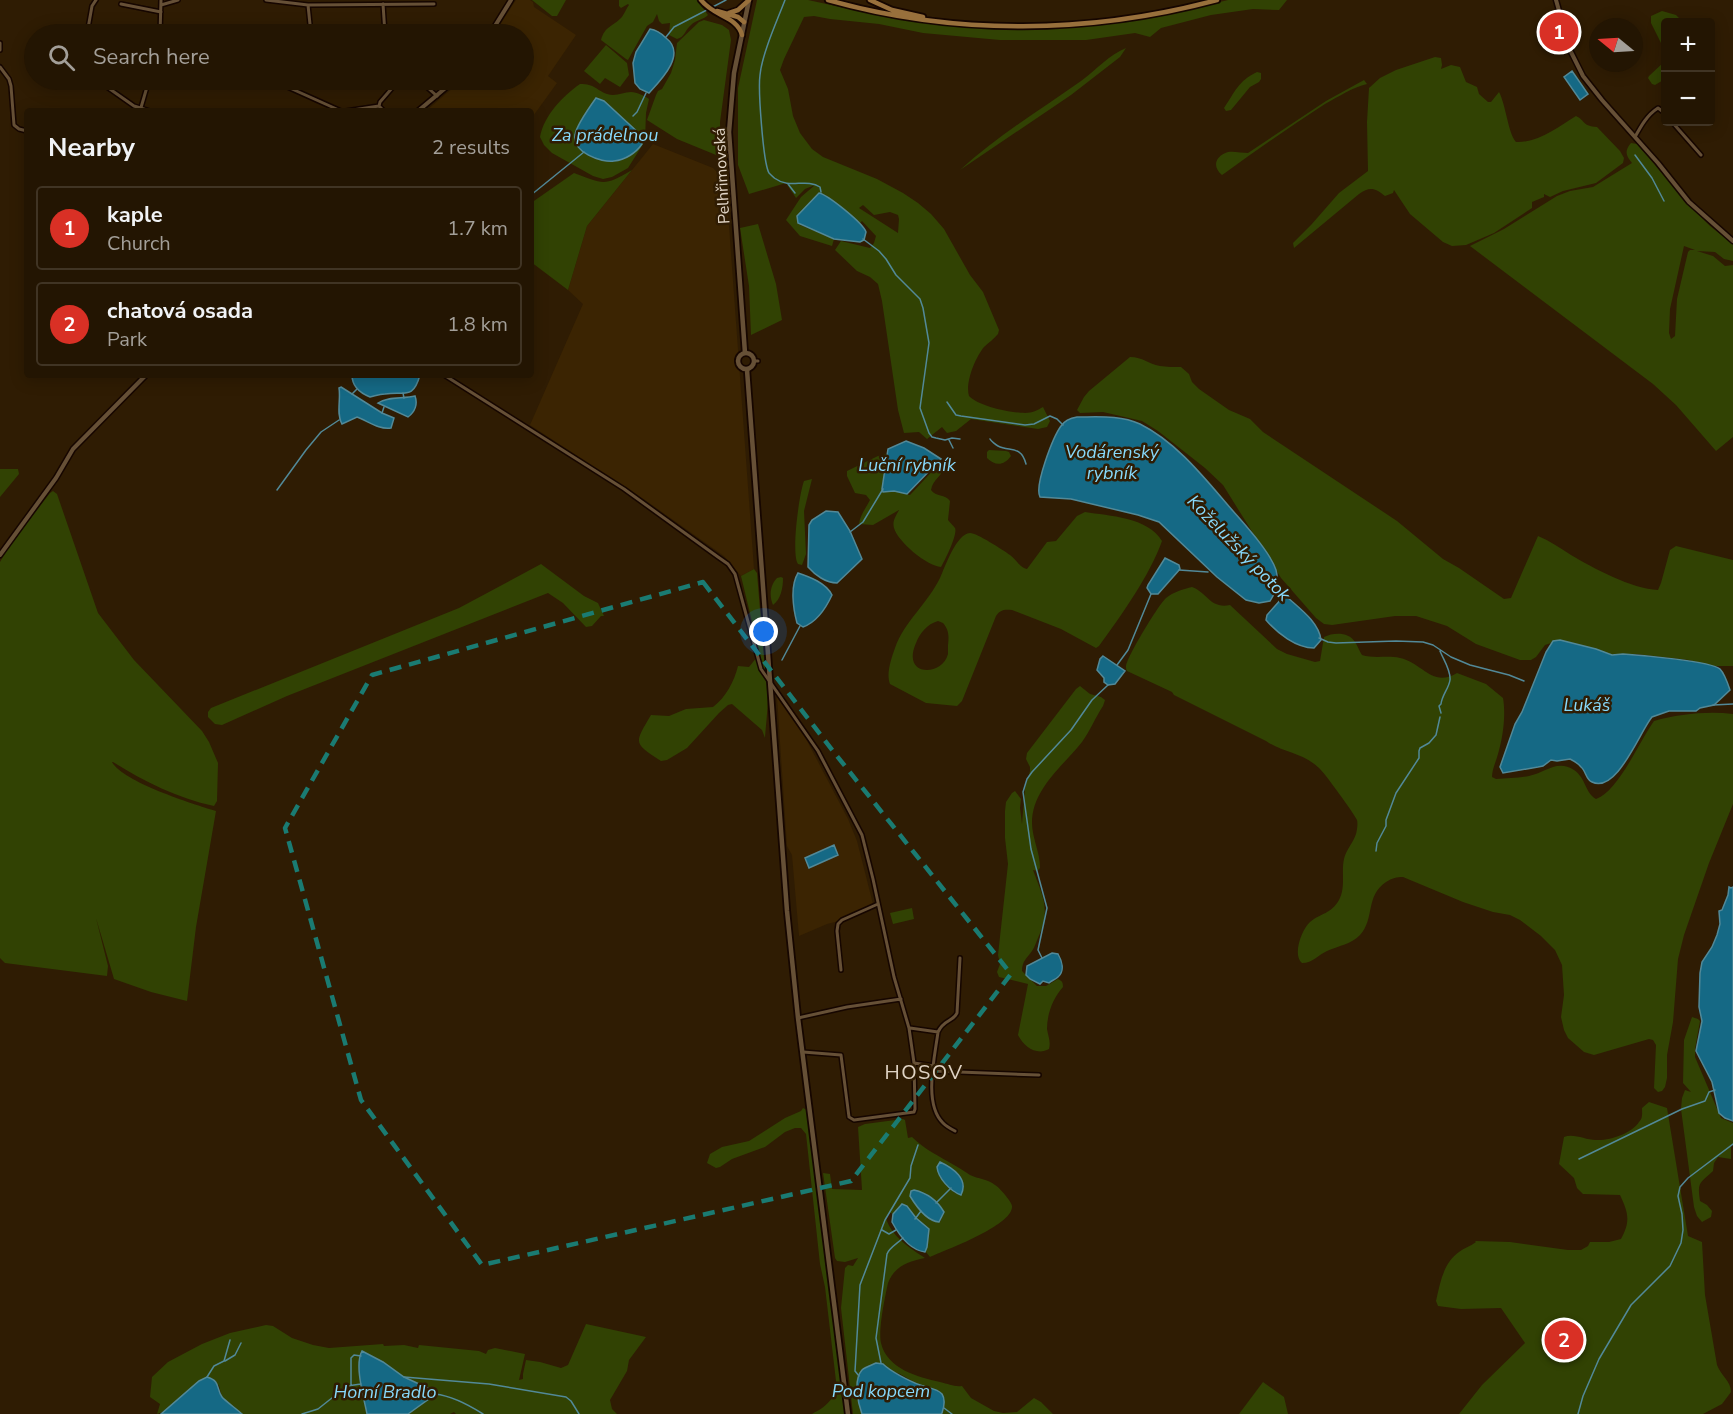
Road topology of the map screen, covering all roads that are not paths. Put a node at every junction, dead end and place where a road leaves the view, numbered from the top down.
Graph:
1 (96, 0) edge
2 (161, 0) edge
3 (178, 0) edge
4 (266, 0) edge
5 (511, 0) edge
6 (749, 0) edge
7 (828, 0) edge
8 (870, 0) edge
9 (1217, 0) edge
10 (1556, 0) edge
11 (397, 2) edge
12 (704, 2) edge
13 (121, 4) dead end
14 (383, 4) junction
15 (434, 4) dead end
16 (161, 5) junction
17 (308, 5) junction
18 (712, 10) junction
19 (161, 12) junction
20 (724, 14) junction
21 (736, 22) junction
22 (744, 22) junction
23 (89, 24) edge
24 (160, 24) edge
25 (310, 24) edge
26 (384, 24) edge
27 (496, 24) edge
28 (979, 25) junction
29 (742, 35) junction
30 (0, 43) edge
31 (0, 50) edge
32 (0, 67) edge
33 (111, 90) edge
34 (146, 90) edge
35 (294, 90) edge
36 (390, 90) edge
37 (430, 90) edge
38 (444, 90) edge
39 (437, 96) junction
40 (379, 106) joint
41 (137, 108) edge
42 (141, 108) edge
43 (334, 108) edge
44 (366, 108) edge
45 (422, 108) edge
46 (1661, 111) edge
47 (1676, 126) edge
48 (24, 130) edge
49 (1635, 137) junction
50 (1701, 155) dead end
51 (1733, 241) edge
52 (745, 353) junction
53 (747, 370) junction
54 (144, 378) edge
55 (449, 378) edge
56 (0, 555) edge
57 (770, 683) junction
58 (878, 904) junction
59 (960, 958) dead end
60 (841, 970) dead end
61 (901, 999) junction
62 (798, 1018) junction
63 (909, 1028) junction
64 (938, 1032) junction
65 (803, 1052) junction
66 (914, 1063) junction
67 (934, 1066) junction
68 (933, 1071) junction
69 (1039, 1075) dead end
70 (956, 1131) dead end
71 (848, 1414) edge

1 - 23 street
2 - 16 street
3 - 16 street
4 - 17 street
5 - 27 street
6 - 20 main road
6 - 22 main road, Pelhřimovská
7 - 28 main road
8 - 28 main road
9 - 28 main road
10 - 49 street
11 - 14 street
11 - 15 street
12 - 18 main road
13 - 19 street
14 - 17 street
14 - 26 street
16 - 19 street
17 - 25 street
18 - 20 main road
18 - 21 main road
19 - 24 street
20 - 22 main road
21 - 22 main road
21 - 29 main road
22 - 29 main road, Pelhřimovská
29 - 52 main road, Pelhřimovská
30 - 31 street
32 - 48 street
33 - 41 street
34 - 42 street
35 - 43 street
36 - 40 street
37 - 39 street
38 - 39 street
39 - 45 street
40 - 44 street
46 - 49 street
47 - 50 street
49 - 51 street
52 - 53 main road
52 - 53 main road
53 - 57 main road
54 - 56 street
55 - 57 street
57 - 58 street
57 - 62 main road
58 - 60 street
58 - 61 street
59 - 64 street
61 - 62 street
61 - 63 street
62 - 65 main road
63 - 64 street
63 - 66 street
64 - 67 street
65 - 66 street
65 - 71 main road
66 - 67 street
67 - 68 street
68 - 69 street
68 - 70 street

